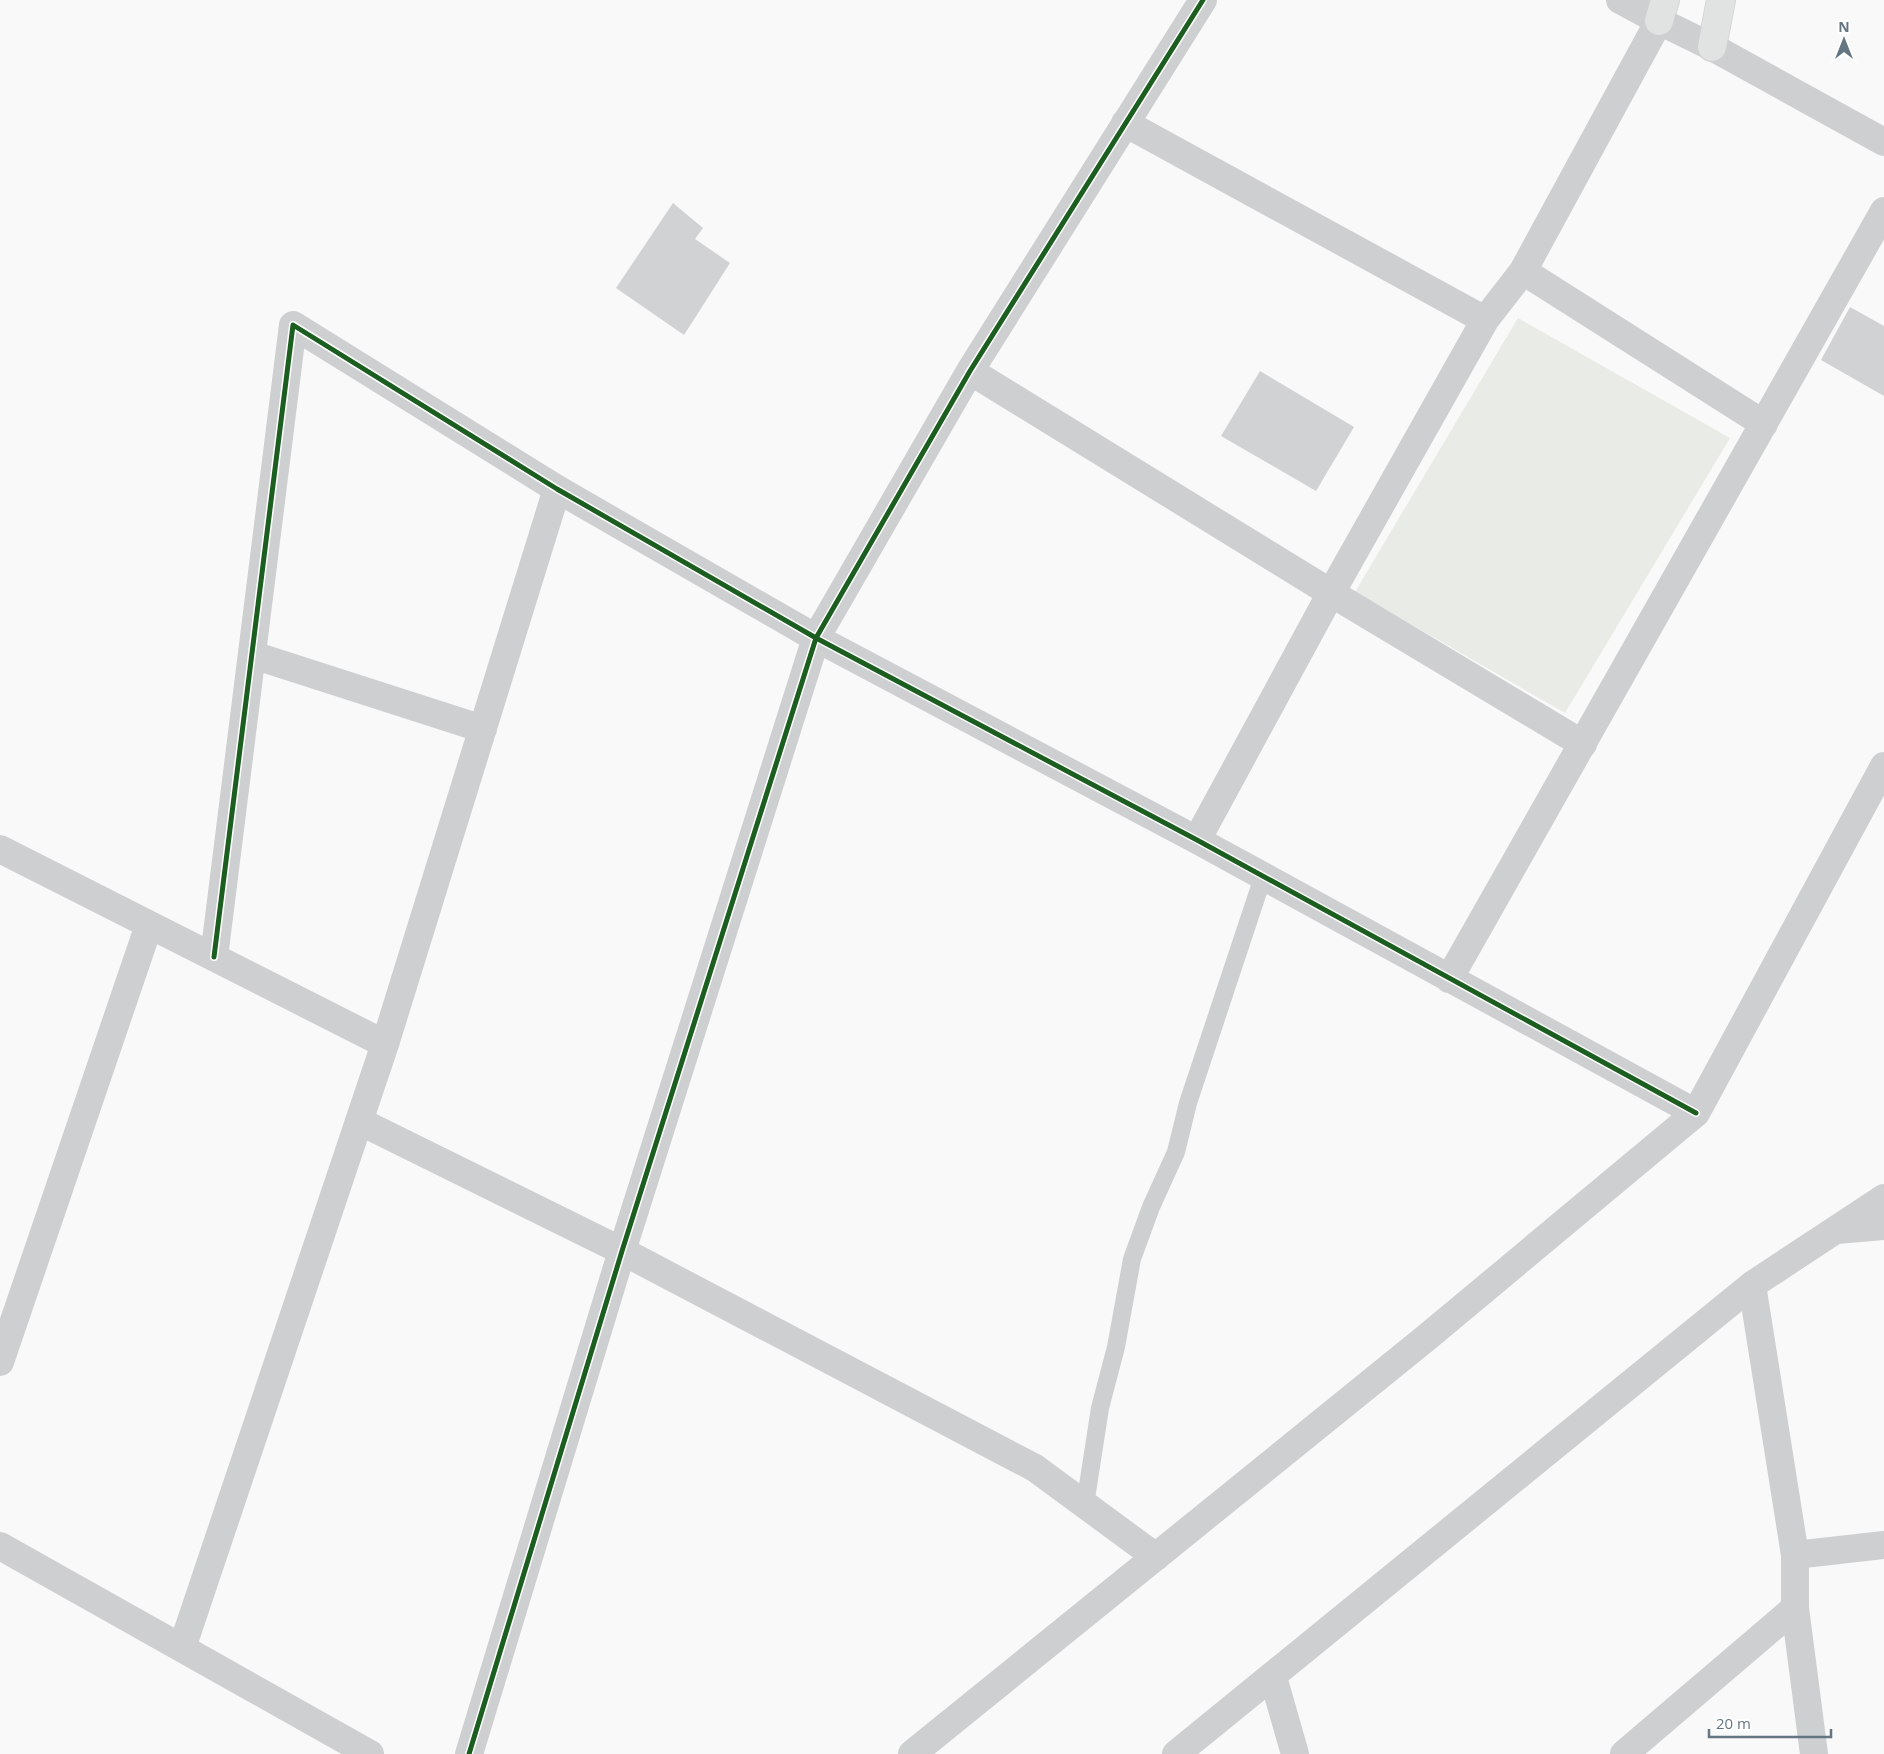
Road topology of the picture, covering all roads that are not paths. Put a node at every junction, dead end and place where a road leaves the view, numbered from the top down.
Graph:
1 (1203, 0) edge
2 (1620, 0) edge
3 (1721, 0) edge
4 (1662, 11) edge
5 (1712, 46) junction
6 (1125, 123) junction
7 (1884, 142) edge
8 (1884, 211) edge
9 (1523, 271) junction
10 (1485, 320) junction
11 (970, 370) junction
12 (1764, 424) junction
13 (557, 489) junction
14 (1331, 593) junction
15 (816, 638) junction
16 (252, 655) junction
17 (483, 728) junction
18 (1583, 744) junction
19 (1884, 766) edge
20 (1197, 840) junction
21 (0, 849) edge
22 (1263, 877) junction
23 (149, 925) junction
24 (214, 958) junction
25 (1449, 979) junction
26 (385, 1044) junction
27 (1696, 1113) junction
28 (359, 1121) junction
29 (1884, 1198) edge
30 (1884, 1226) edge
31 (1833, 1231) junction
32 (622, 1251) junction
33 (1752, 1285) junction
34 (0, 1362) edge
35 (1085, 1505) junction
36 (1884, 1545) edge
37 (0, 1546) edge
38 (1795, 1555) junction
39 (1156, 1557) junction
40 (1795, 1608) junction
41 (182, 1648) junction
42 (1273, 1677) junction
43 (370, 1754) edge
44 (468, 1754) edge
45 (912, 1754) edge
46 (1176, 1754) edge
47 (1295, 1754) edge
48 (1624, 1754) edge
49 (1814, 1754) edge

1 - 6 street
2 - 4 street
3 - 5 street
4 - 5 street
4 - 9 street
5 - 7 street
6 - 10 street
6 - 11 street
8 - 12 street
9 - 10 street
9 - 12 street
10 - 14 street
11 - 14 street
11 - 15 street
12 - 18 street
13 - 15 street
13 - 16 street
13 - 17 street
14 - 18 street
14 - 20 street
15 - 20 street
15 - 32 street
16 - 17 street
16 - 24 street
17 - 26 street
18 - 25 street
19 - 27 street
20 - 22 street
21 - 23 street
22 - 25 street
22 - 35 lane
23 - 24 street
23 - 34 street
24 - 26 street
25 - 27 street
26 - 28 street
27 - 39 street
28 - 32 street
28 - 41 street
29 - 31 street
30 - 31 street
31 - 33 street
32 - 35 street
32 - 44 street
33 - 38 street
33 - 42 street
35 - 39 street
36 - 38 street
37 - 41 street
38 - 40 street
39 - 45 street
40 - 48 street
40 - 49 street
41 - 43 street
42 - 46 street
42 - 47 street

